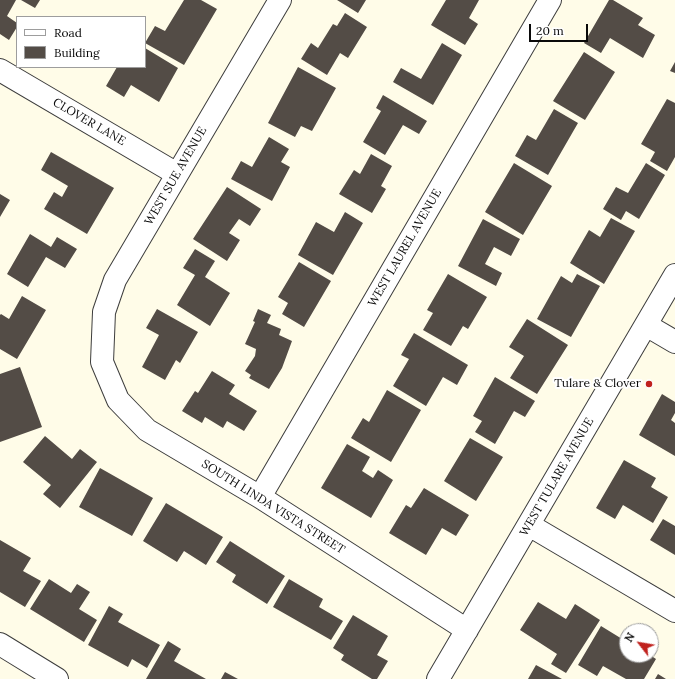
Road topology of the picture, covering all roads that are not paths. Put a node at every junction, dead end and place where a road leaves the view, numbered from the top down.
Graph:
1 (280, 0) edge
2 (550, 0) edge
3 (0, 70) edge
4 (177, 174) junction
5 (675, 275) edge
6 (646, 325) junction
7 (675, 342) edge
8 (102, 362) joint
9 (260, 497) junction
10 (529, 525) junction
11 (675, 611) edge
12 (467, 630) junction
13 (0, 644) edge
14 (57, 679) edge
15 (438, 679) edge

1 - 4 street, WEST SUE AVENUE
2 - 9 street, WEST LAUREL AVENUE
3 - 4 street, CLOVER LANE
4 - 8 street, WEST SUE AVENUE
5 - 6 street, WEST TULARE AVENUE
6 - 7 street
6 - 10 street, WEST TULARE AVENUE
8 - 9 street, SOUTH LINDA VISTA STREET
9 - 12 street, SOUTH LINDA VISTA STREET
10 - 11 street
10 - 12 street, WEST TULARE AVENUE
12 - 15 street, WEST TULARE AVENUE
13 - 14 street

